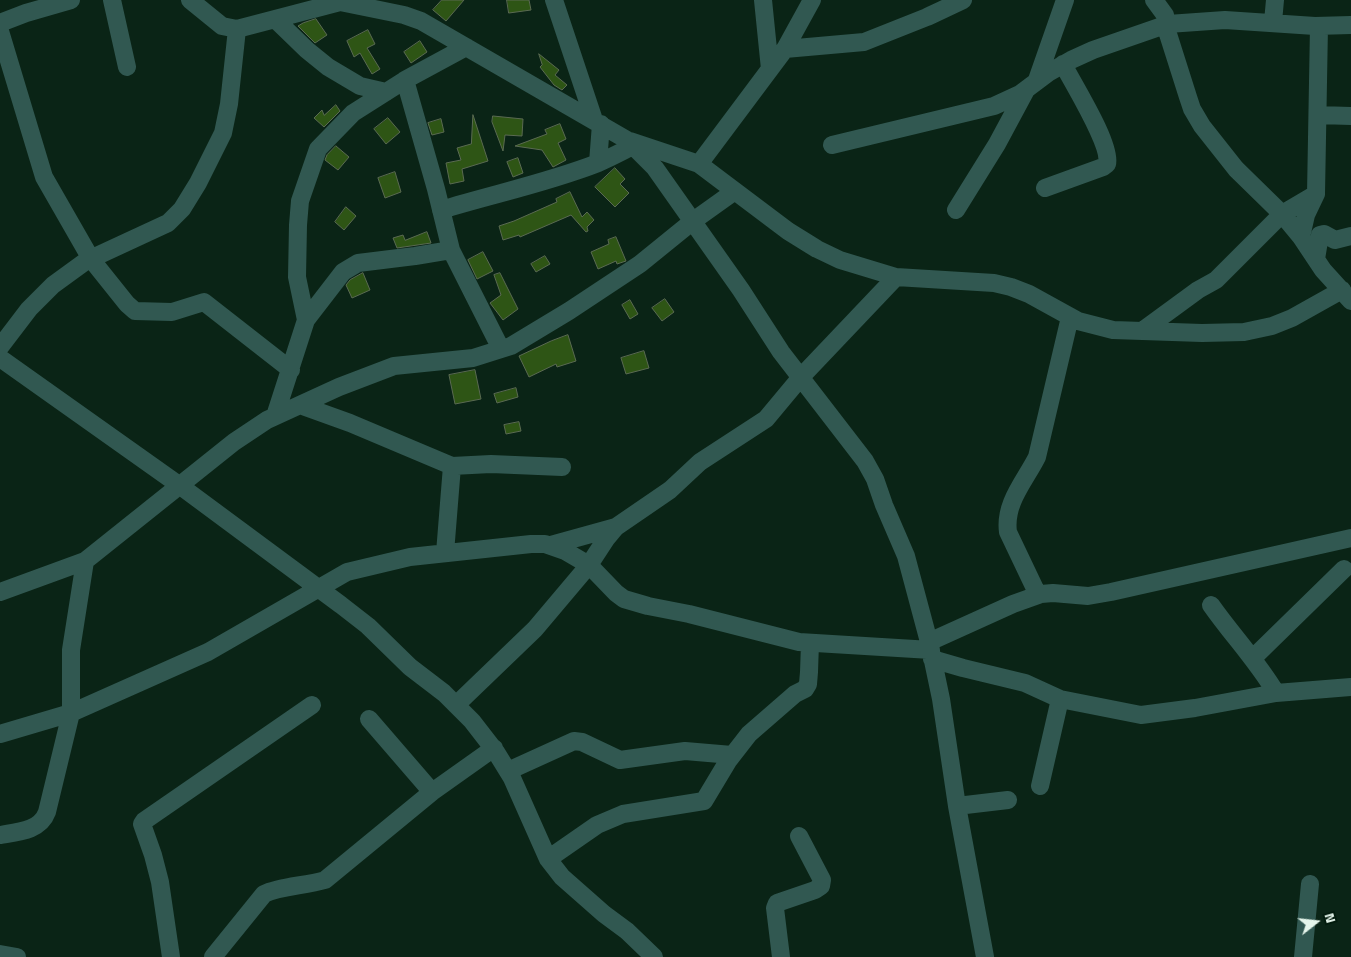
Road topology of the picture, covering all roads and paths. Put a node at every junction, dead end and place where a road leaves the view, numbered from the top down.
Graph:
1 (70, 0) edge
2 (112, 0) edge
3 (190, 0) edge
4 (554, 0) edge
5 (763, 0) edge
6 (812, 0) edge
7 (963, 0) edge
8 (1065, 0) edge
9 (1154, 0) edge
10 (1275, 0) edge
11 (317, 5) edge
12 (275, 19) junction
13 (1274, 22) junction
14 (0, 23) edge
15 (1168, 24) junction
16 (1351, 25) edge
17 (1319, 26) junction
18 (237, 29) junction
19 (0, 31) edge
20 (466, 46) junction
21 (785, 49) junction
22 (1062, 64) junction
23 (127, 67) dead end
24 (770, 69) junction
25 (405, 80) junction
26 (1032, 84) junction
27 (386, 92) junction
28 (1318, 115) junction
29 (1351, 116) edge
30 (597, 122) junction
31 (630, 143) junction
32 (832, 145) dead end
33 (598, 163) junction
34 (699, 164) junction
35 (1045, 188) dead end
36 (736, 191) junction
37 (1316, 194) junction
38 (442, 210) junction
39 (956, 210) dead end
40 (1282, 214) junction
41 (693, 221) junction
42 (1351, 236) edge
43 (1301, 237) junction
44 (451, 250) junction
45 (90, 259) junction
46 (1316, 259) junction
47 (896, 277) junction
48 (1347, 295) edge
49 (1070, 317) junction
50 (306, 320) junction
51 (1142, 331) junction
52 (0, 346) edge
53 (501, 350) junction
54 (0, 358) edge
55 (291, 370) junction
56 (801, 377) junction
57 (300, 405) junction
58 (276, 416) junction
59 (452, 466) junction
60 (562, 467) dead end
61 (180, 485) junction
62 (616, 527) junction
63 (1351, 538) edge
64 (551, 545) junction
65 (445, 553) junction
66 (85, 561) junction
67 (589, 565) junction
68 (1344, 568) dead end
69 (320, 589) junction
70 (0, 592) edge
71 (1038, 595) junction
72 (1211, 605) dead end
73 (810, 643) junction
74 (931, 651) junction
75 (1253, 658) junction
76 (1351, 687) edge
77 (1276, 693) junction
78 (1060, 699) junction
79 (312, 705) dead end
80 (456, 705) junction
81 (71, 713) junction
82 (369, 719) dead end
83 (0, 734) edge
84 (494, 748) junction
85 (732, 756) junction
86 (508, 771) junction
87 (1040, 786) dead end
88 (432, 792) junction
89 (1008, 800) dead end
90 (957, 806) junction
91 (0, 835) edge
92 (799, 836) dead end
93 (548, 859) junction
94 (1310, 884) dead end
95 (0, 954) edge
96 (17, 957) edge
97 (171, 957) edge
98 (213, 957) edge
99 (654, 957) edge
100 (781, 957) edge
101 (986, 957) edge
102 (1303, 957) edge

1 - 14 street
2 - 23 street
3 - 18 street
4 - 30 street
5 - 24 street
6 - 21 street
7 - 21 street
8 - 26 street
9 - 15 street
10 - 13 street
11 - 12 street
11 - 20 street
12 - 18 street
12 - 27 street
13 - 15 street
13 - 17 street
15 - 22 street
15 - 40 street
16 - 17 street
17 - 28 street
18 - 45 street
19 - 45 street
20 - 25 street
20 - 30 street
21 - 24 street
22 - 26 street
22 - 35 street
24 - 34 street
25 - 27 street
25 - 38 street
26 - 32 street
26 - 39 street
27 - 50 street
28 - 29 street
28 - 37 street
30 - 31 street
30 - 33 street
31 - 33 street
31 - 34 street
31 - 41 street
33 - 38 street
34 - 36 street
36 - 41 street
36 - 47 street
37 - 40 street
37 - 43 street
38 - 44 street
40 - 43 street
40 - 51 street
41 - 53 street
41 - 56 street
42 - 46 street
43 - 46 street
44 - 50 street
44 - 53 street
45 - 52 street
45 - 55 street
46 - 48 street
47 - 49 street
47 - 56 street
48 - 51 street
49 - 51 street
49 - 71 street
50 - 55 street
53 - 57 street
54 - 61 street
55 - 58 street
56 - 62 street
56 - 74 street
57 - 58 street
57 - 59 street
58 - 61 street
59 - 60 street
59 - 65 street
61 - 66 street
61 - 69 street
62 - 64 street
62 - 67 street
63 - 71 street
64 - 65 street
64 - 67 street
65 - 69 street
66 - 70 street
66 - 81 street
67 - 73 street
67 - 80 street
68 - 75 street
69 - 80 street
69 - 81 street
71 - 74 street
72 - 75 street
73 - 74 street
73 - 85 street
74 - 78 street
74 - 90 street
75 - 77 street
76 - 77 street
77 - 78 street
78 - 87 street
79 - 97 street
80 - 84 street
81 - 83 street
81 - 91 street
82 - 88 street
84 - 86 street
84 - 88 street
85 - 86 street
85 - 93 street
86 - 93 street
88 - 98 street
89 - 90 street
90 - 101 street
92 - 100 street
93 - 99 street
94 - 102 street
95 - 96 street

